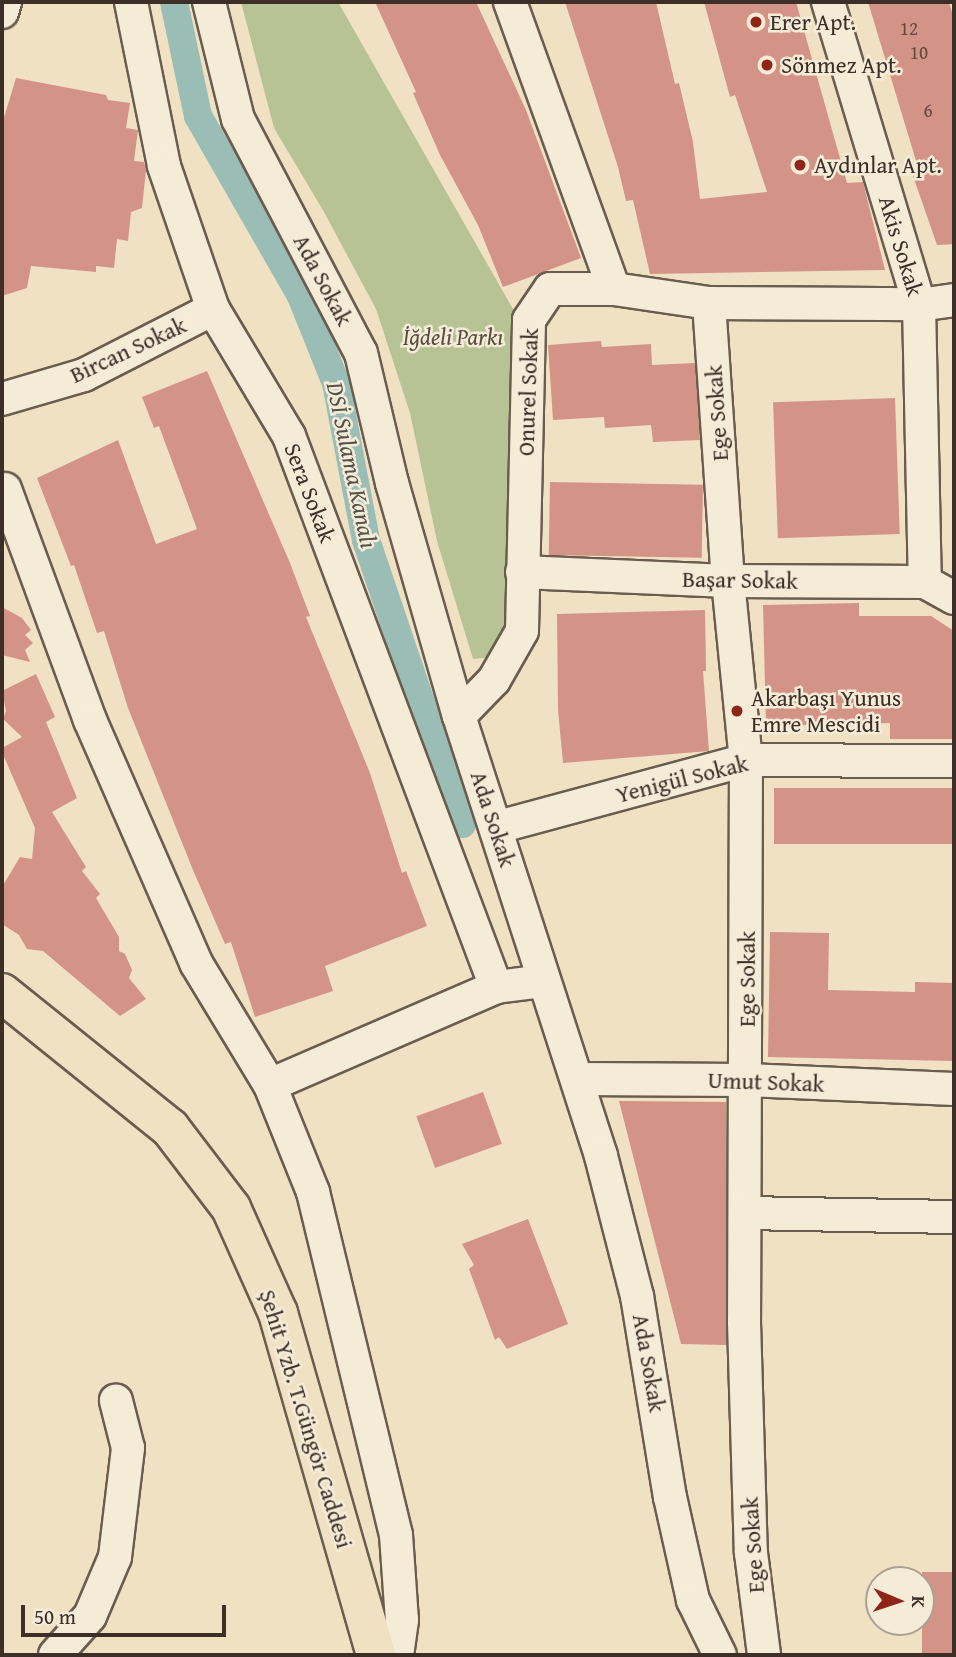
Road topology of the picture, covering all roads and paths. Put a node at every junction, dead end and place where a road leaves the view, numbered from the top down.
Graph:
1 (5, 2) edge
2 (131, 2) edge
3 (209, 2) edge
4 (510, 2) edge
5 (828, 2) edge
6 (2, 12) edge
7 (614, 289) junction
8 (954, 300) edge
9 (709, 303) junction
10 (919, 304) junction
11 (213, 309) junction
12 (2, 399) edge
13 (3, 486) edge
14 (522, 572) junction
15 (728, 580) junction
16 (925, 582) junction
17 (954, 598) edge
18 (459, 716) junction
19 (746, 760) junction
20 (954, 761) edge
21 (498, 827) junction
22 (543, 981) junction
23 (496, 987) junction
24 (2, 993) edge
25 (578, 1079) junction
26 (747, 1080) junction
27 (270, 1085) junction
28 (954, 1089) edge
29 (746, 1213) junction
30 (954, 1217) edge
31 (116, 1401) dead end
32 (55, 1655) edge
33 (376, 1655) edge
34 (397, 1655) edge
35 (720, 1655) edge
36 (765, 1655) edge

1 - 6 street
2 - 11 street, Sera Sokak
3 - 18 street, Ada Sokak
4 - 7 street
5 - 10 street, Akis Sokak
7 - 9 street, Onurel Sokak
7 - 14 street, Onurel Sokak
8 - 10 street, Onurel Sokak
9 - 10 street, Onurel Sokak
9 - 15 street, Ege Sokak
10 - 16 street, Akis Sokak
11 - 12 street, Bircan Sokak
11 - 23 street, Sera Sokak
13 - 27 street
14 - 15 street, Başar Sokak
14 - 18 street, Onurel Sokak
15 - 16 street, Başar Sokak
15 - 19 street, Ege Sokak
16 - 17 street, Başar Sokak
18 - 21 street, Ada Sokak
19 - 20 street, Yenigül Sokak
19 - 21 street, Yenigül Sokak
19 - 26 street, Ege Sokak
21 - 22 street, Ada Sokak
22 - 23 street
22 - 25 street, Ada Sokak
23 - 27 street
24 - 33 main road, Şehit Yzb. T.Güngör Caddesi
25 - 26 street, Umut Sokak
25 - 35 street, Ada Sokak
26 - 28 street, Umut Sokak
26 - 29 street, Ege Sokak
27 - 34 street
29 - 30 street
29 - 36 street, Ege Sokak
31 - 32 street

